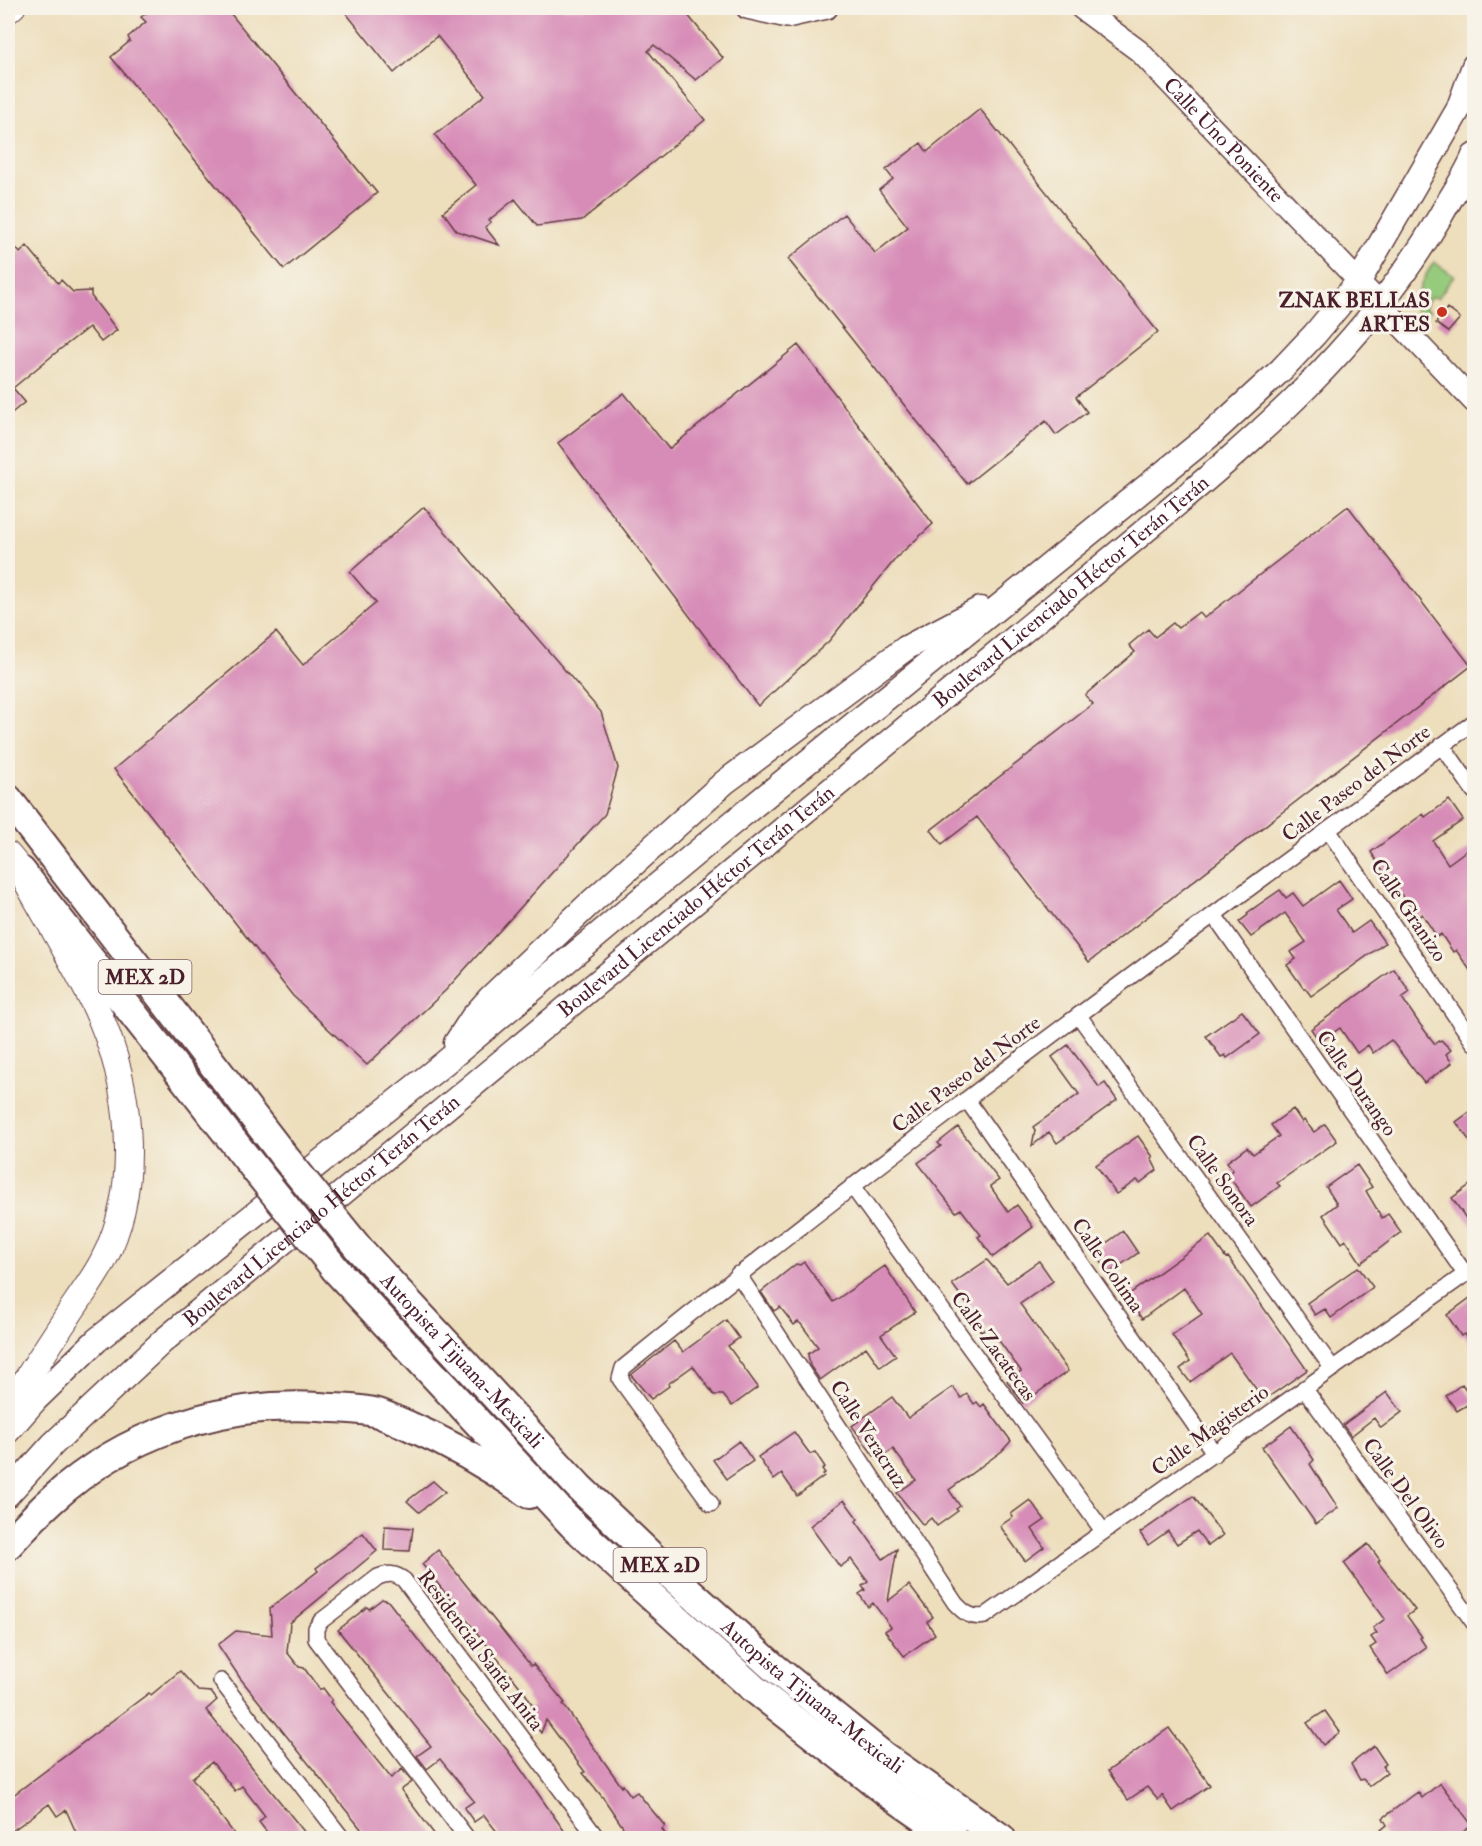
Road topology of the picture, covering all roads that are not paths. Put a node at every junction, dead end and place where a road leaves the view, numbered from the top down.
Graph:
1 (15, 8) edge
2 (747, 8) edge
3 (826, 8) edge
4 (1081, 8) edge
5 (8, 14) edge
6 (1474, 66) edge
7 (1474, 156) edge
8 (1359, 281) junction
9 (1382, 304) junction
10 (1474, 402) edge
11 (1023, 588) junction
12 (1474, 722) edge
13 (1442, 746) junction
14 (1474, 791) edge
15 (8, 799) edge
16 (1328, 830) junction
17 (14, 863) edge
18 (1214, 915) junction
19 (1079, 1016) junction
20 (1474, 1043) edge
21 (442, 1065) junction
22 (967, 1100) junction
23 (852, 1186) junction
24 (1470, 1272) edge
25 (738, 1274) junction
26 (1333, 1369) junction
27 (1304, 1388) junction
28 (8, 1410) edge
29 (8, 1431) edge
30 (1215, 1454) junction
31 (8, 1494) edge
32 (711, 1504) dead end
33 (573, 1525) junction
34 (1103, 1531) junction
35 (8, 1545) edge
36 (968, 1615) joint
37 (1474, 1623) edge
38 (221, 1681) dead end
39 (342, 1839) edge
40 (467, 1839) edge
41 (597, 1839) edge
42 (953, 1839) edge
43 (1001, 1839) edge

1 - 5 street
2 - 3 main road
4 - 8 main road, Calle Uno Poniente
6 - 8 main road, Boulevard Licenciado Héctor Terán Terán
7 - 9 main road, Boulevard Licenciado Héctor Terán Terán
8 - 9 main road, Calle Uno Poniente
8 - 11 main road, Boulevard Licenciado Héctor Terán Terán
9 - 10 main road, Calle Uno Poniente
9 - 31 main road, Boulevard Licenciado Héctor Terán Terán
11 - 21 main road, Boulevard Licenciado Héctor Terán Terán
11 - 21 main road
12 - 13 street, Calle Paseo del Norte
13 - 14 street
13 - 16 street, Calle Paseo del Norte
15 - 43 highway, Autopista Tijuana-Mexicali / MEX 2D, bridge
16 - 18 street, Calle Paseo del Norte
16 - 20 street, Calle Granizo
17 - 28 highway
17 - 33 highway, Autopista Tijuana-Mexicali / MEX 2D, bridge
18 - 19 street, Calle Paseo del Norte
18 - 24 street, Calle Durango
19 - 22 street, Calle Paseo del Norte
19 - 26 street, Calle Sonora
21 - 29 main road, Boulevard Licenciado Héctor Terán Terán
22 - 23 street, Calle Paseo del Norte
22 - 30 street, Calle Colima
23 - 25 street, Calle Paseo del Norte
23 - 34 street, Calle Zacatecas
24 - 26 street, Calle Magisterio
25 - 32 street, Calle Paseo del Norte
25 - 36 street, Calle Veracruz
26 - 27 street, Calle Magisterio
27 - 30 street, Calle Magisterio
27 - 37 street, Calle Del Olivo
30 - 34 street, Calle Magisterio
33 - 35 highway
33 - 42 highway, Autopista Tijuana-Mexicali / MEX 2D
34 - 36 street, Calle Magisterio
38 - 39 street
40 - 41 street, Residencial Santa Anita

